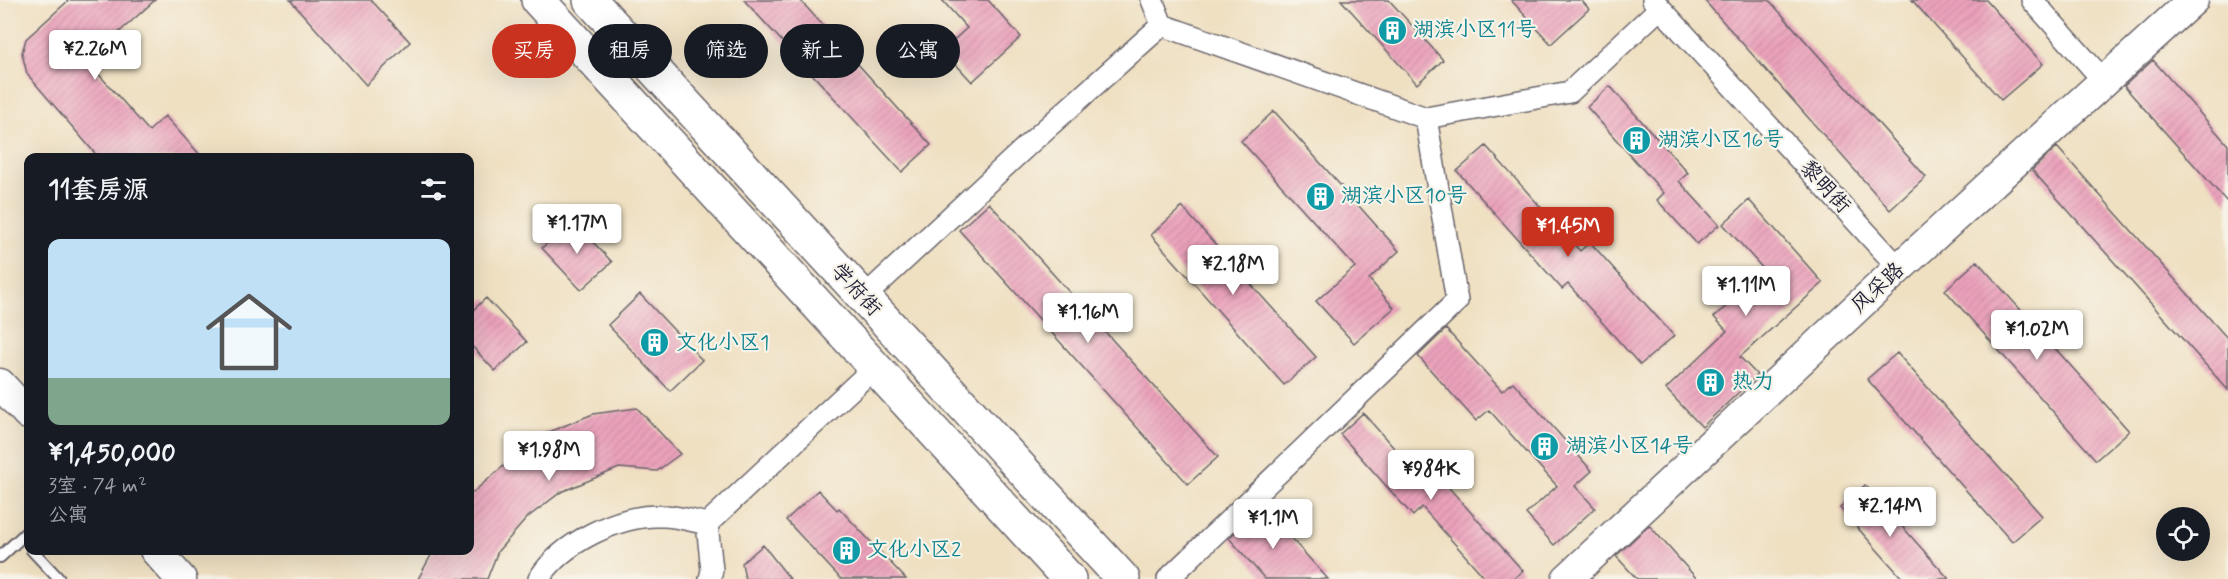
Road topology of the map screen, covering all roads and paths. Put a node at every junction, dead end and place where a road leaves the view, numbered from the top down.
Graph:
1 (538, 0) edge
2 (590, 0) edge
3 (1152, 0) edge
4 (2032, 0) edge
5 (2193, 0) edge
6 (1656, 4) edge
7 (1162, 25) junction
8 (2104, 81) junction
9 (1426, 118) junction
10 (771, 197) junction
11 (742, 223) junction
12 (1899, 268) junction
13 (863, 298) junction
14 (875, 367) junction
15 (0, 384) edge
16 (24, 410) edge
17 (707, 524) junction
18 (24, 535) edge
19 (36, 555) edge
20 (159, 555) edge
21 (0, 557) edge
22 (59, 579) edge
23 (181, 579) edge
24 (539, 579) edge
25 (710, 579) edge
26 (1069, 579) edge
27 (1123, 579) edge
28 (1168, 579) edge
29 (1567, 579) edge

1 - 11 main road, 学府街
2 - 10 main road, 学府街
3 - 7 street
4 - 8 street
5 - 8 main road, 风采路
6 - 9 street
6 - 12 street, 黎明街
7 - 9 street
7 - 13 street
8 - 12 main road, 风采路
9 - 28 street
10 - 11 main road
10 - 13 main road, 学府街
11 - 14 main road, 学府街
12 - 29 main road, 风采路
13 - 27 main road, 学府街
14 - 17 street
14 - 26 main road, 学府街
15 - 16 main road
17 - 24 street
17 - 25 street
18 - 21 lane
19 - 22 lane
20 - 23 main road

